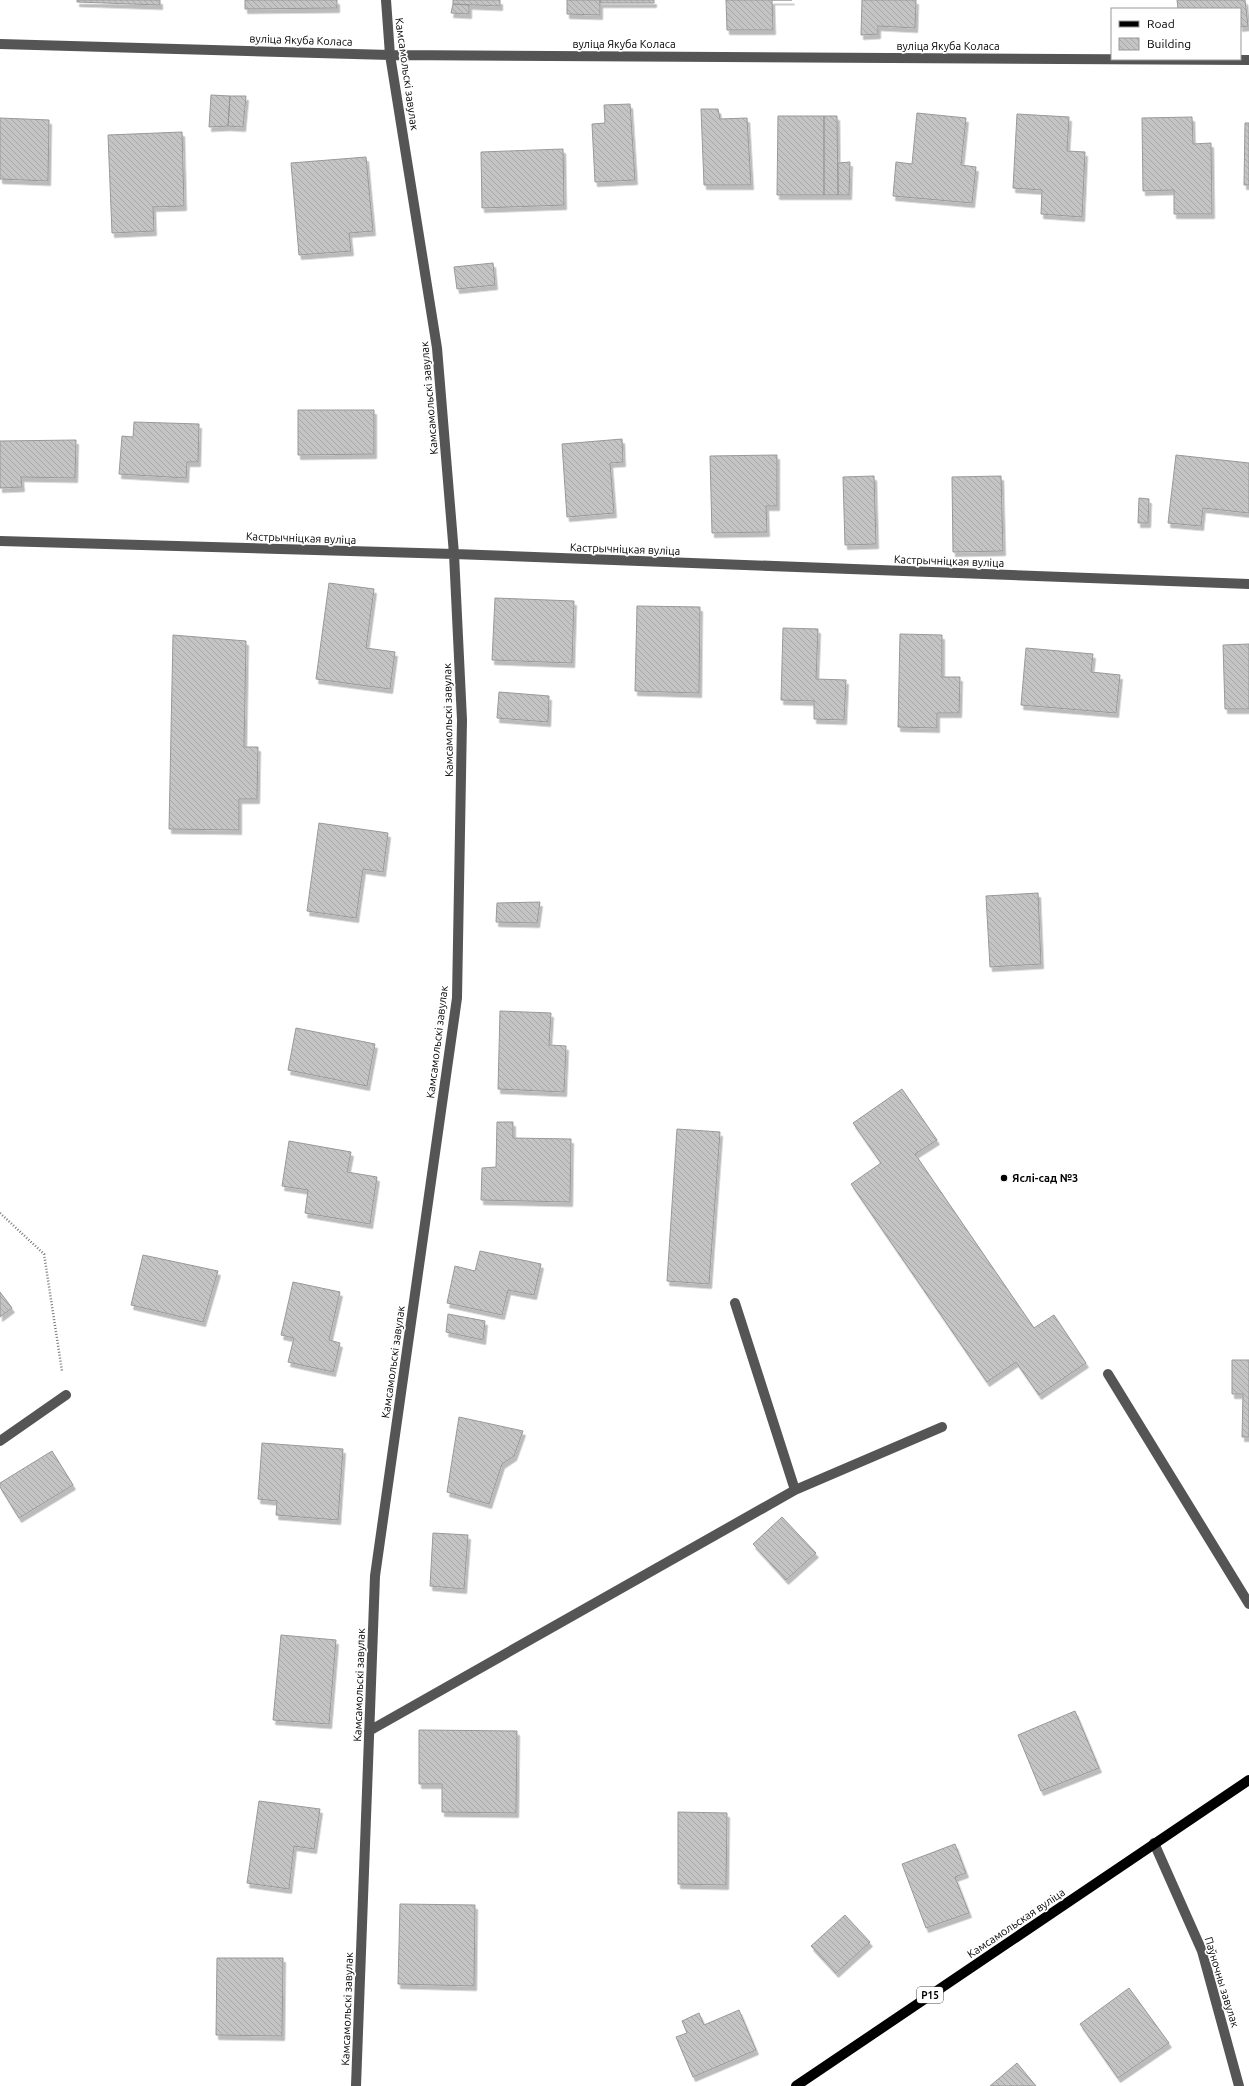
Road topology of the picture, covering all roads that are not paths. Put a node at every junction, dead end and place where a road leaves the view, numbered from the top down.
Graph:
1 (386, 0) edge
2 (0, 44) edge
3 (390, 55) junction
4 (1111, 59) edge
5 (0, 541) edge
6 (454, 554) junction
7 (1249, 584) edge
8 (736, 1302) dead end
9 (1108, 1374) dead end
10 (66, 1395) road end
11 (942, 1427) dead end
12 (0, 1441) edge
13 (795, 1490) junction
14 (1249, 1604) edge
15 (369, 1731) junction
16 (1249, 1780) edge
17 (1154, 1843) junction
18 (356, 2086) edge
19 (796, 2086) edge
20 (1239, 2086) edge

1 - 3 street, Камсамольскі завулак
2 - 3 street, вуліца Якуба Коласа
3 - 4 street, вуліца Якуба Коласа
3 - 6 street, Камсамольскі завулак
5 - 6 street, Кастрычніцкая вуліца
6 - 7 street, Кастрычніцкая вуліца
6 - 15 street, Камсамольскі завулак
8 - 13 street
9 - 14 street
10 - 12 street
11 - 13 street
13 - 15 street
15 - 18 street, Камсамольскі завулак
16 - 17 main road, Камсамольская вуліца / Р15
17 - 19 main road, Камсамольская вуліца / Р15
17 - 20 street, Паўночны завулак

